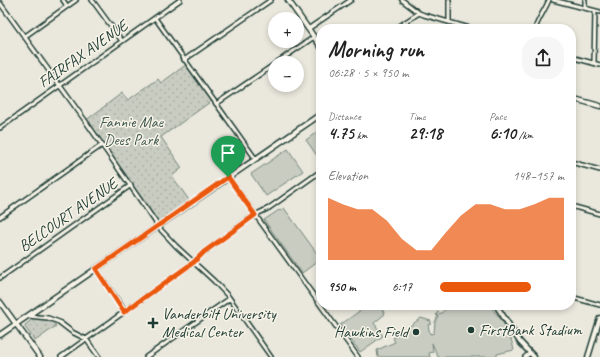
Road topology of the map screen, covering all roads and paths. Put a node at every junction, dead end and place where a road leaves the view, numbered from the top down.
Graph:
1 (63, 0) edge
2 (76, 0) edge
3 (92, 0) edge
4 (180, 0) edge
5 (271, 0) edge
6 (288, 0) edge
7 (351, 0) edge
8 (402, 0) edge
9 (449, 0) edge
10 (549, 0) edge
11 (553, 0) edge
12 (585, 0) edge
13 (0, 3) edge
14 (67, 6) junction
15 (585, 8) junction
16 (595, 11) junction
17 (600, 12) edge
18 (418, 13) junction
19 (155, 18) junction
20 (450, 22) junction
21 (402, 24) edge
22 (456, 24) edge
23 (536, 24) edge
24 (308, 29) junction
25 (314, 37) junction
26 (24, 38) junction
27 (316, 40) edge
28 (122, 41) junction
29 (287, 56) edge
30 (576, 58) edge
31 (184, 60) junction
32 (594, 63) junction
33 (600, 65) edge
34 (268, 69) edge
35 (59, 86) junction
36 (576, 99) edge
37 (216, 104) junction
38 (600, 106) edge
39 (316, 117) edge
40 (0, 127) edge
41 (102, 145) junction
42 (255, 158) junction
43 (576, 163) edge
44 (600, 170) edge
45 (316, 175) edge
46 (228, 177) junction
47 (130, 185) junction
48 (576, 207) edge
49 (600, 214) edge
50 (255, 215) junction
51 (0, 217) edge
52 (158, 226) junction
53 (194, 262) junction
54 (96, 269) junction
55 (0, 278) edge
56 (576, 298) edge
57 (229, 299) junction
58 (316, 299) edge
59 (0, 302) edge
60 (600, 305) edge
61 (324, 310) edge
62 (499, 310) edge
63 (124, 312) junction
64 (28, 316) junction
65 (600, 318) edge
66 (16, 324) junction
67 (599, 328) edge
68 (0, 335) edge
69 (86, 339) junction
70 (530, 353) junction
71 (40, 357) edge
72 (61, 357) edge
73 (99, 357) edge
74 (146, 357) edge
75 (271, 357) edge
76 (358, 357) edge
77 (526, 357) edge
78 (534, 357) edge
79 (588, 357) edge

1 - 14 street
2 - 14 street
3 - 28 street
4 - 19 street, FAIRFAX AVENUE
5 - 31 street
6 - 24 main road
7 - 24 street
8 - 18 street
9 - 20 street
10 - 23 street
11 - 15 street
12 - 15 street
13 - 26 street
14 - 26 street
15 - 16 street
16 - 17 street
16 - 32 street
18 - 20 street
18 - 21 street
19 - 28 street, FAIRFAX AVENUE
19 - 31 street
20 - 22 street
24 - 25 main road
25 - 27 main road
25 - 29 street
26 - 35 street
28 - 35 street, FAIRFAX AVENUE
30 - 32 street
31 - 37 street
32 - 33 street
34 - 37 street
35 - 40 street, FAIRFAX AVENUE
35 - 41 street
36 - 38 main road
37 - 42 street
39 - 42 main road
41 - 47 street
41 - 51 street
42 - 46 main road
43 - 44 street
45 - 50 street
46 - 50 street
46 - 52 main road
47 - 52 street
47 - 55 street, BELCOURT AVENUE
48 - 49 street
50 - 53 street
50 - 58 street
52 - 53 street
52 - 54 main road
53 - 57 street
53 - 63 street
54 - 63 street
54 - 64 main road
56 - 60 street
57 - 74 street
57 - 75 street
59 - 66 main road
61 - 76 street
62 - 70 main road
63 - 69 street
64 - 66 main road
64 - 69 street
65 - 67 main road
66 - 68 main road
66 - 71 main road
67 - 79 main road
69 - 72 street
69 - 73 street
70 - 77 street
70 - 78 main road

